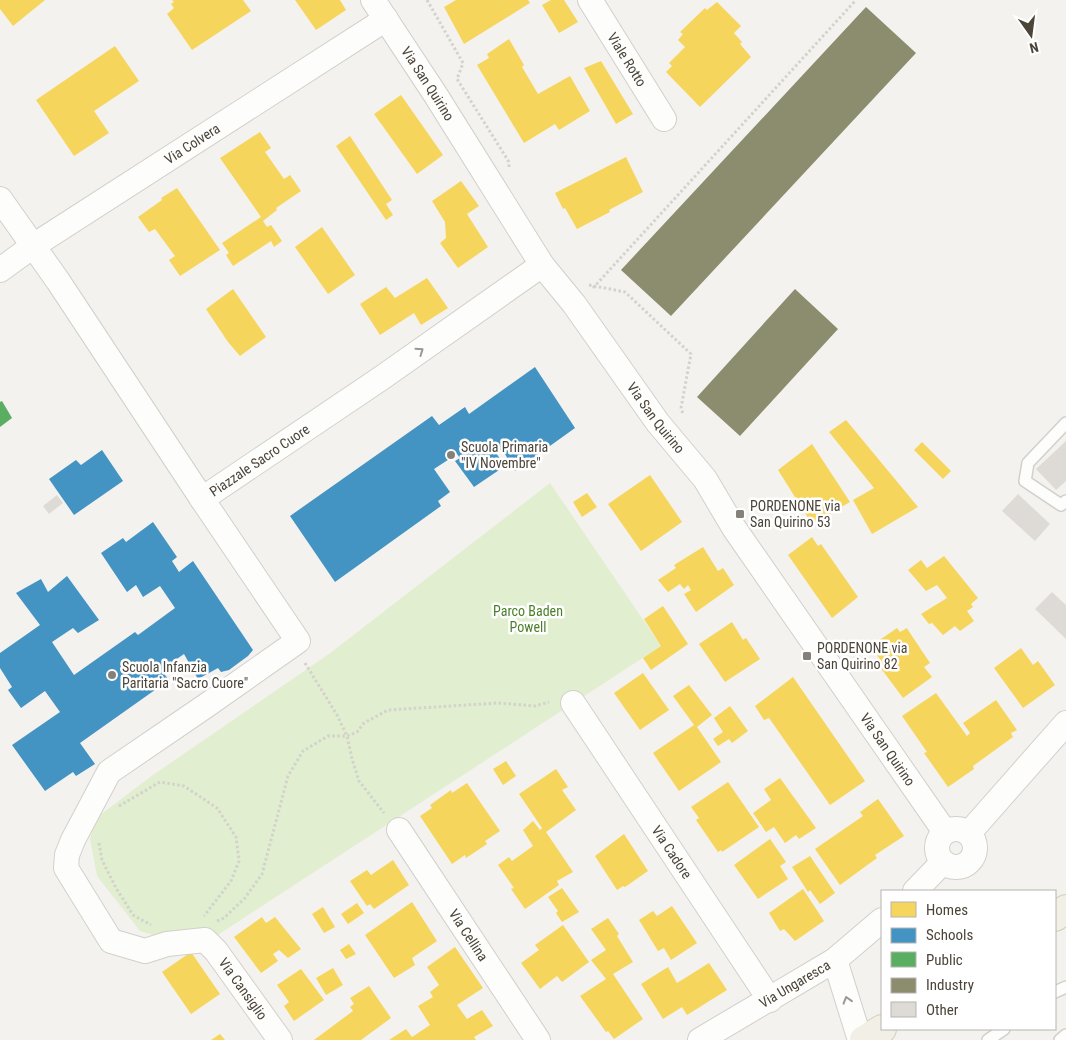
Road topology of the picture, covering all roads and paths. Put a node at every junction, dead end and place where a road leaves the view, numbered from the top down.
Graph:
1 (427, 0) edge
2 (590, 0) edge
3 (856, 0) edge
4 (380, 9) edge
5 (664, 119) dead end
6 (510, 170) dead end
7 (0, 199) edge
8 (33, 246) junction
9 (542, 265) junction
10 (0, 270) edge
11 (588, 284) dead end
12 (594, 287) junction
13 (574, 304) junction
14 (686, 422) dead end
15 (1066, 423) edge
16 (202, 499) junction
17 (1066, 501) edge
18 (294, 644) junction
19 (574, 703) joint
20 (1066, 723) edge
21 (347, 736) junction
22 (116, 807) dead end
23 (399, 830) joint
24 (945, 832) junction
25 (969, 833) junction
26 (99, 841) dead end
27 (943, 862) junction
28 (916, 890) edge
29 (881, 921) edge
30 (207, 928) junction
31 (159, 930) dead end
32 (835, 960) junction
33 (770, 1000) junction
34 (881, 1030) edge
35 (1003, 1030) edge
36 (1066, 1035) edge
37 (280, 1040) edge
38 (538, 1040) edge
39 (700, 1040) edge
40 (860, 1040) edge
41 (864, 1040) edge
42 (988, 1040) edge
43 (1060, 1040) edge

1 - 6 path
2 - 5 street, Viale Rotto
3 - 12 path
4 - 8 street, Via Colvera
4 - 9 street, Via San Quirino
7 - 8 street, Piazzale Sacro Cuore
8 - 10 street, Via Colvera
8 - 16 street, Piazzale Sacro Cuore
9 - 13 street, Via San Quirino
16 -> 9 street, Piazzale Sacro Cuore
11 - 12 path
12 - 13 path
12 - 14 path
13 - 24 street, Via San Quirino
15 - 17 lane
16 - 18 street
18 - 21 path
18 - 30 street
19 - 21 path
19 - 33 street, Via Cadore
20 - 25 street
21 - 23 path
21 - 30 path
22 - 30 path
23 - 38 street, Via Cellina
24 - 25 street
24 - 27 street
25 - 27 street
26 - 31 path
27 - 28 street
29 - 32 street, Via Ungaresca
30 - 37 street, Via Cansiglio
32 - 33 street, Via Ungaresca
40 -> 32 street
33 - 39 street, Via Ungaresca
34 - 41 main road
35 - 42 lane
36 - 43 lane

